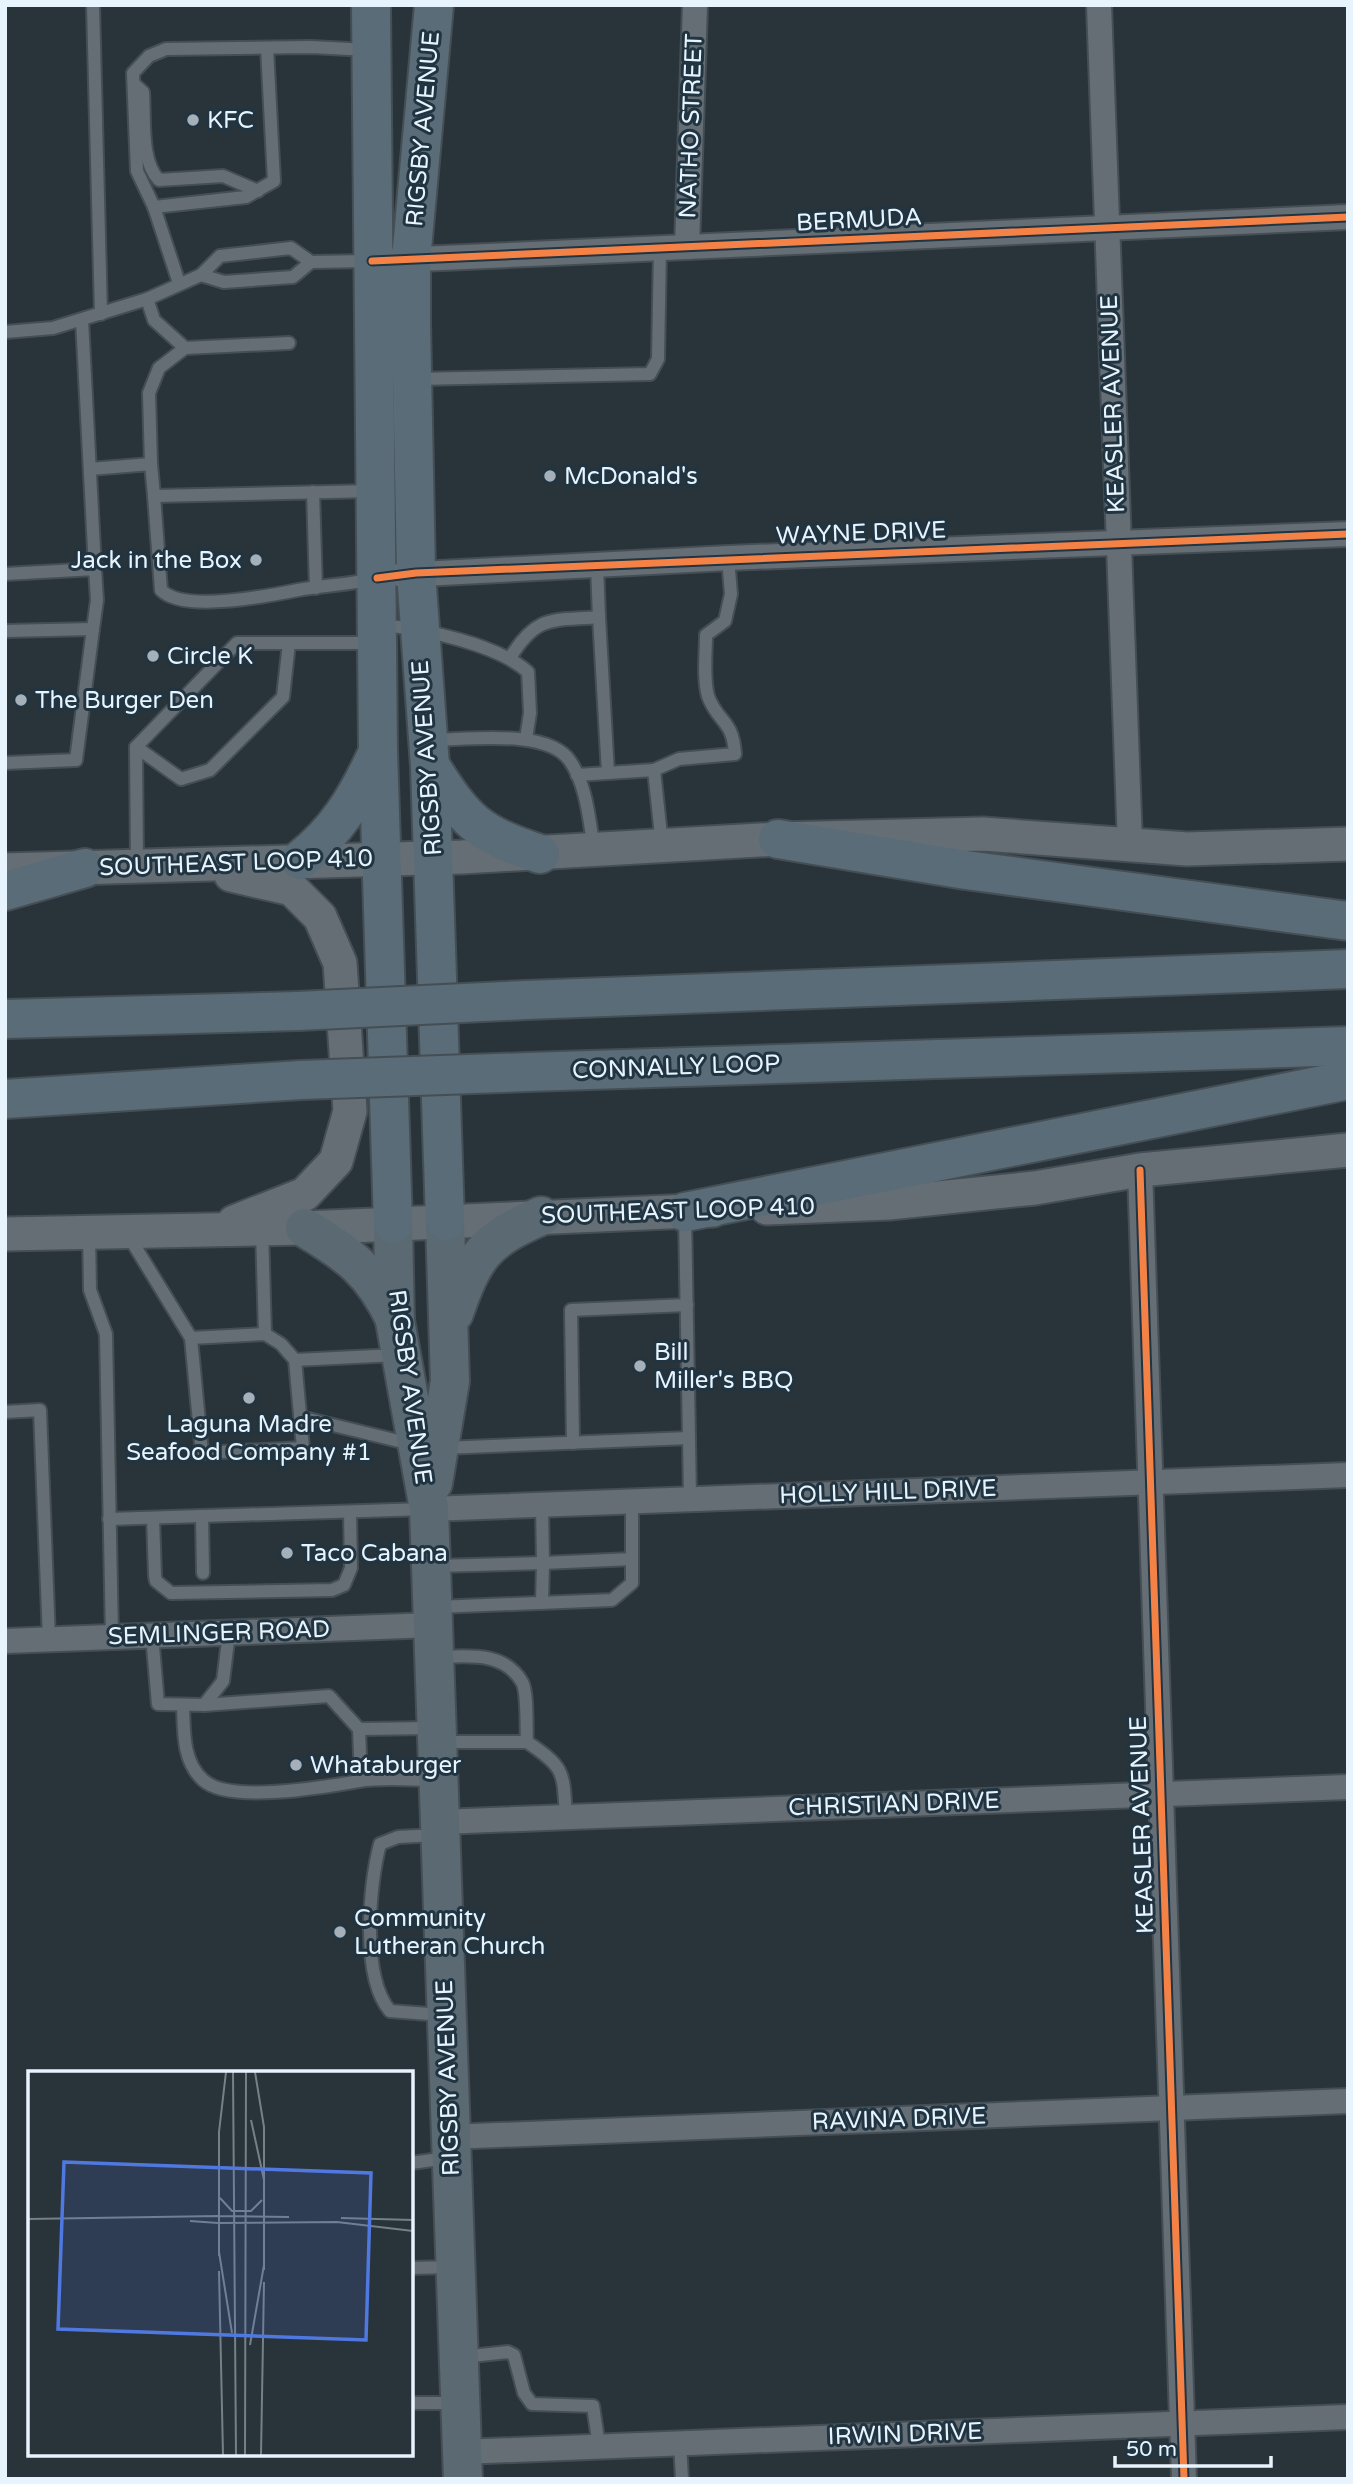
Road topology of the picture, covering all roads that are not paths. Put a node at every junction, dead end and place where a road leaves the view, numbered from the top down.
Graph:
1 (93, 5) edge
2 (371, 5) edge
3 (434, 5) edge
4 (695, 5) edge
5 (1099, 5) edge
6 (267, 48) junction
7 (372, 50) junction
8 (134, 85) junction
9 (258, 191) junction
10 (154, 207) junction
11 (1348, 218) edge
12 (1106, 227) junction
13 (687, 247) junction
14 (660, 248) junction
15 (411, 260) junction
16 (372, 261) junction
17 (311, 262) junction
18 (201, 275) junction
19 (179, 283) junction
20 (147, 299) junction
21 (101, 314) junction
22 (82, 320) junction
23 (5, 332) edge
24 (289, 343) dead end
25 (185, 348) junction
26 (412, 379) junction
27 (151, 464) junction
28 (90, 469) junction
29 (375, 491) junction
30 (313, 492) junction
31 (154, 496) junction
32 (1348, 534) edge
33 (1118, 542) junction
34 (728, 558) junction
35 (597, 565) junction
36 (95, 569) junction
37 (416, 573) junction
38 (5, 574) edge
39 (377, 578) junction
40 (316, 588) junction
41 (599, 617) junction
42 (93, 628) junction
43 (419, 628) junction
44 (5, 631) edge
45 (377, 634) junction
46 (289, 643) junction
47 (510, 658) junction
48 (526, 739) junction
49 (136, 747) junction
50 (378, 751) junction
51 (429, 753) junction
52 (5, 763) edge
53 (654, 770) junction
54 (608, 773) junction
55 (576, 775) junction
56 (778, 839) junction
57 (1130, 844) junction
58 (1348, 844) edge
59 (663, 846) junction
60 (594, 850) junction
61 (540, 853) junction
62 (382, 858) junction
63 (434, 858) junction
64 (300, 860) junction
65 (138, 866) junction
66 (195, 866) junction
67 (85, 868) junction
68 (5, 870) edge
69 (5, 891) edge
70 (1348, 920) edge
71 (1348, 970) edge
72 (5, 1018) edge
73 (1348, 1046) edge
74 (1348, 1080) edge
75 (5, 1100) edge
76 (1348, 1150) edge
77 (1140, 1170) junction
78 (685, 1212) junction
79 (541, 1216) junction
80 (445, 1221) junction
81 (393, 1224) junction
82 (305, 1228) junction
83 (262, 1229) junction
84 (212, 1230) junction
85 (127, 1232) junction
86 (89, 1233) junction
87 (5, 1234) edge
88 (687, 1305) junction
89 (449, 1328) junction
90 (265, 1335) junction
91 (191, 1338) junction
92 (398, 1338) junction
93 (295, 1360) junction
94 (5, 1412) edge
95 (300, 1417) junction
96 (690, 1438) junction
97 (573, 1443) junction
98 (428, 1447) junction
99 (1348, 1475) edge
100 (1150, 1482) junction
101 (690, 1500) junction
102 (632, 1502) junction
103 (542, 1505) junction
104 (429, 1509) junction
105 (349, 1512) junction
106 (202, 1516) junction
107 (153, 1518) junction
108 (109, 1519) junction
109 (632, 1559) junction
110 (543, 1563) junction
111 (431, 1566) junction
112 (202, 1573) dead end
113 (542, 1603) junction
114 (433, 1630) junction
115 (229, 1633) junction
116 (152, 1635) junction
117 (112, 1637) junction
118 (49, 1639) junction
119 (5, 1641) edge
120 (183, 1705) junction
121 (204, 1705) junction
122 (359, 1729) junction
123 (437, 1735) junction
124 (527, 1742) junction
125 (361, 1780) junction
126 (438, 1780) junction
127 (1348, 1787) edge
128 (1161, 1794) junction
129 (566, 1817) junction
130 (440, 1829) junction
131 (446, 2015) junction
132 (1348, 2101) edge
133 (1171, 2108) junction
134 (451, 2147) junction
135 (413, 2162) edge
136 (455, 2266) junction
137 (413, 2268) edge
138 (458, 2357) junction
139 (413, 2403) edge
140 (460, 2403) junction
141 (1348, 2417) edge
142 (1182, 2423) junction
143 (680, 2443) junction
144 (599, 2446) junction
145 (462, 2465) edge
146 (682, 2479) edge
147 (1184, 2479) edge

1 - 21 lane
2 - 7 highway, RIGSBY AVENUE
3 - 15 highway, RIGSBY AVENUE
4 - 13 street, NATHO STREET
5 - 12 street, KEASLER AVENUE
6 - 7 lane
6 - 8 lane
6 - 9 lane
7 - 16 highway, RIGSBY AVENUE
8 - 9 lane
8 - 10 lane
9 - 10 lane
10 - 19 lane
11 - 12 street, BERMUDA
12 - 13 street, BERMUDA
12 - 33 street, KEASLER AVENUE
13 - 14 street, BERMUDA
14 - 15 street, BERMUDA
14 - 26 lane
15 - 16 street, BERMUDA
15 - 26 highway, RIGSBY AVENUE
16 - 17 lane
16 - 29 highway, RIGSBY AVENUE
17 - 18 lane
17 - 18 lane
18 - 19 lane
19 - 20 lane
20 - 21 lane
20 - 25 lane
21 - 22 lane
22 - 23 lane
22 - 28 lane
24 - 25 lane
25 - 27 lane
26 - 37 highway, RIGSBY AVENUE
27 - 28 lane
27 - 31 lane
28 - 36 lane
29 - 30 lane
29 - 39 highway, RIGSBY AVENUE
30 - 31 lane
30 - 40 lane
31 - 40 lane
32 - 33 street, WAYNE DRIVE
33 - 34 street, WAYNE DRIVE
33 - 57 street, KEASLER AVENUE
34 - 35 street, WAYNE DRIVE
34 - 53 lane
35 - 37 street, WAYNE DRIVE
35 - 41 lane
36 - 38 lane
36 - 42 lane
37 - 39 street, WAYNE DRIVE
37 - 43 highway, RIGSBY AVENUE
39 - 40 lane
39 - 45 highway, RIGSBY AVENUE
41 - 47 lane
41 - 54 lane
42 - 44 lane
42 - 52 lane
43 - 45 lane
43 - 47 lane
43 - 51 highway, RIGSBY AVENUE
45 - 46 lane
45 - 50 highway, RIGSBY AVENUE
46 - 49 lane
46 - 49 lane
47 - 48 lane
48 - 51 lane
48 - 55 lane
49 - 65 lane
50 - 62 highway, RIGSBY AVENUE
50 - 64 highway
51 - 61 highway
51 - 63 highway, RIGSBY AVENUE
53 - 54 lane
53 - 59 lane
54 - 55 lane
55 - 60 lane
56 - 57 main road, SOUTHEAST LOOP 410
56 - 59 main road, SOUTHEAST LOOP 410
56 - 70 highway
57 - 58 main road, SOUTHEAST LOOP 410
59 - 60 main road, SOUTHEAST LOOP 410
60 - 61 main road, SOUTHEAST LOOP 410
61 - 63 main road, SOUTHEAST LOOP 410
62 - 63 main road, SOUTHEAST LOOP 410
62 - 64 main road, SOUTHEAST LOOP 410
62 - 81 highway, RIGSBY AVENUE
63 - 80 highway, RIGSBY AVENUE
64 - 66 main road, SOUTHEAST LOOP 410
65 - 66 main road, SOUTHEAST LOOP 410
65 - 67 main road, SOUTHEAST LOOP 410
66 - 84 main road
67 - 68 main road, SOUTHEAST LOOP 410
67 - 69 highway
71 - 72 highway, bridge
73 - 75 highway, CONNALLY LOOP, bridge
74 - 78 highway
76 - 77 main road, SOUTHEAST LOOP 410
77 - 78 main road, SOUTHEAST LOOP 410
77 - 100 street, KEASLER AVENUE
78 - 79 main road, SOUTHEAST LOOP 410
78 - 88 lane
79 - 80 main road, SOUTHEAST LOOP 410
79 - 89 main road
80 - 81 main road, SOUTHEAST LOOP 410
80 - 89 main road, RIGSBY AVENUE
81 - 82 main road, SOUTHEAST LOOP 410
81 - 92 main road, RIGSBY AVENUE
82 - 83 main road, SOUTHEAST LOOP 410
82 - 92 main road
83 - 84 main road, SOUTHEAST LOOP 410
83 - 90 lane
84 - 85 main road, SOUTHEAST LOOP 410
85 - 86 main road, SOUTHEAST LOOP 410
85 - 91 lane
86 - 87 main road, SOUTHEAST LOOP 410
86 - 108 lane
88 - 96 lane
88 - 97 lane
89 - 98 main road, RIGSBY AVENUE
90 - 91 lane
90 - 93 lane
91 - 95 lane
92 - 93 lane
92 - 98 main road, RIGSBY AVENUE
93 - 95 lane
94 - 118 lane
95 - 98 lane
96 - 97 lane
96 - 101 lane
97 - 98 lane
98 - 104 main road, RIGSBY AVENUE
99 - 100 street, HOLLY HILL DRIVE
100 - 101 street, HOLLY HILL DRIVE
100 - 128 street, KEASLER AVENUE
101 - 102 street, HOLLY HILL DRIVE
102 - 103 street, HOLLY HILL DRIVE
102 - 109 lane
103 - 104 street, HOLLY HILL DRIVE
103 - 110 lane
104 - 105 lane
104 - 111 main road, RIGSBY AVENUE
105 - 106 lane
105 - 107 lane
106 - 107 lane
106 - 112 lane
107 - 108 lane
108 - 117 lane
109 - 110 lane
109 - 113 lane
110 - 111 lane
110 - 113 lane
111 - 114 main road, RIGSBY AVENUE
113 - 114 lane
114 - 115 street, SEMLINGER ROAD
114 - 123 main road, RIGSBY AVENUE
114 - 124 lane
115 - 116 street, SEMLINGER ROAD
115 - 121 lane
116 - 117 street, SEMLINGER ROAD
116 - 120 lane
117 - 118 street, SEMLINGER ROAD
118 - 119 street, SEMLINGER ROAD
120 - 121 lane
120 - 125 lane
121 - 122 lane
122 - 123 lane
122 - 125 lane
123 - 124 lane
123 - 126 main road, RIGSBY AVENUE
124 - 129 lane
125 - 126 lane
126 - 130 main road, RIGSBY AVENUE
127 - 128 street, CHRISTIAN DRIVE
128 - 129 street, CHRISTIAN DRIVE
128 - 133 street, KEASLER AVENUE
129 - 130 street, CHRISTIAN DRIVE
130 - 131 main road, RIGSBY AVENUE
130 - 131 lane
131 - 134 main road, RIGSBY AVENUE
132 - 133 street, RAVINA DRIVE
133 - 134 street, RAVINA DRIVE
133 - 142 street, KEASLER AVENUE
134 - 135 lane
134 - 136 main road, RIGSBY AVENUE
136 - 137 lane
136 - 138 main road, RIGSBY AVENUE
138 - 140 main road, RIGSBY AVENUE
138 - 144 lane
139 - 140 lane
140 - 145 main road, RIGSBY AVENUE
141 - 142 street, IRWIN DRIVE
142 - 143 street, IRWIN DRIVE
142 - 147 street, KEASLER AVENUE
143 - 144 street, IRWIN DRIVE
143 - 146 lane
144 - 145 street, IRWIN DRIVE

